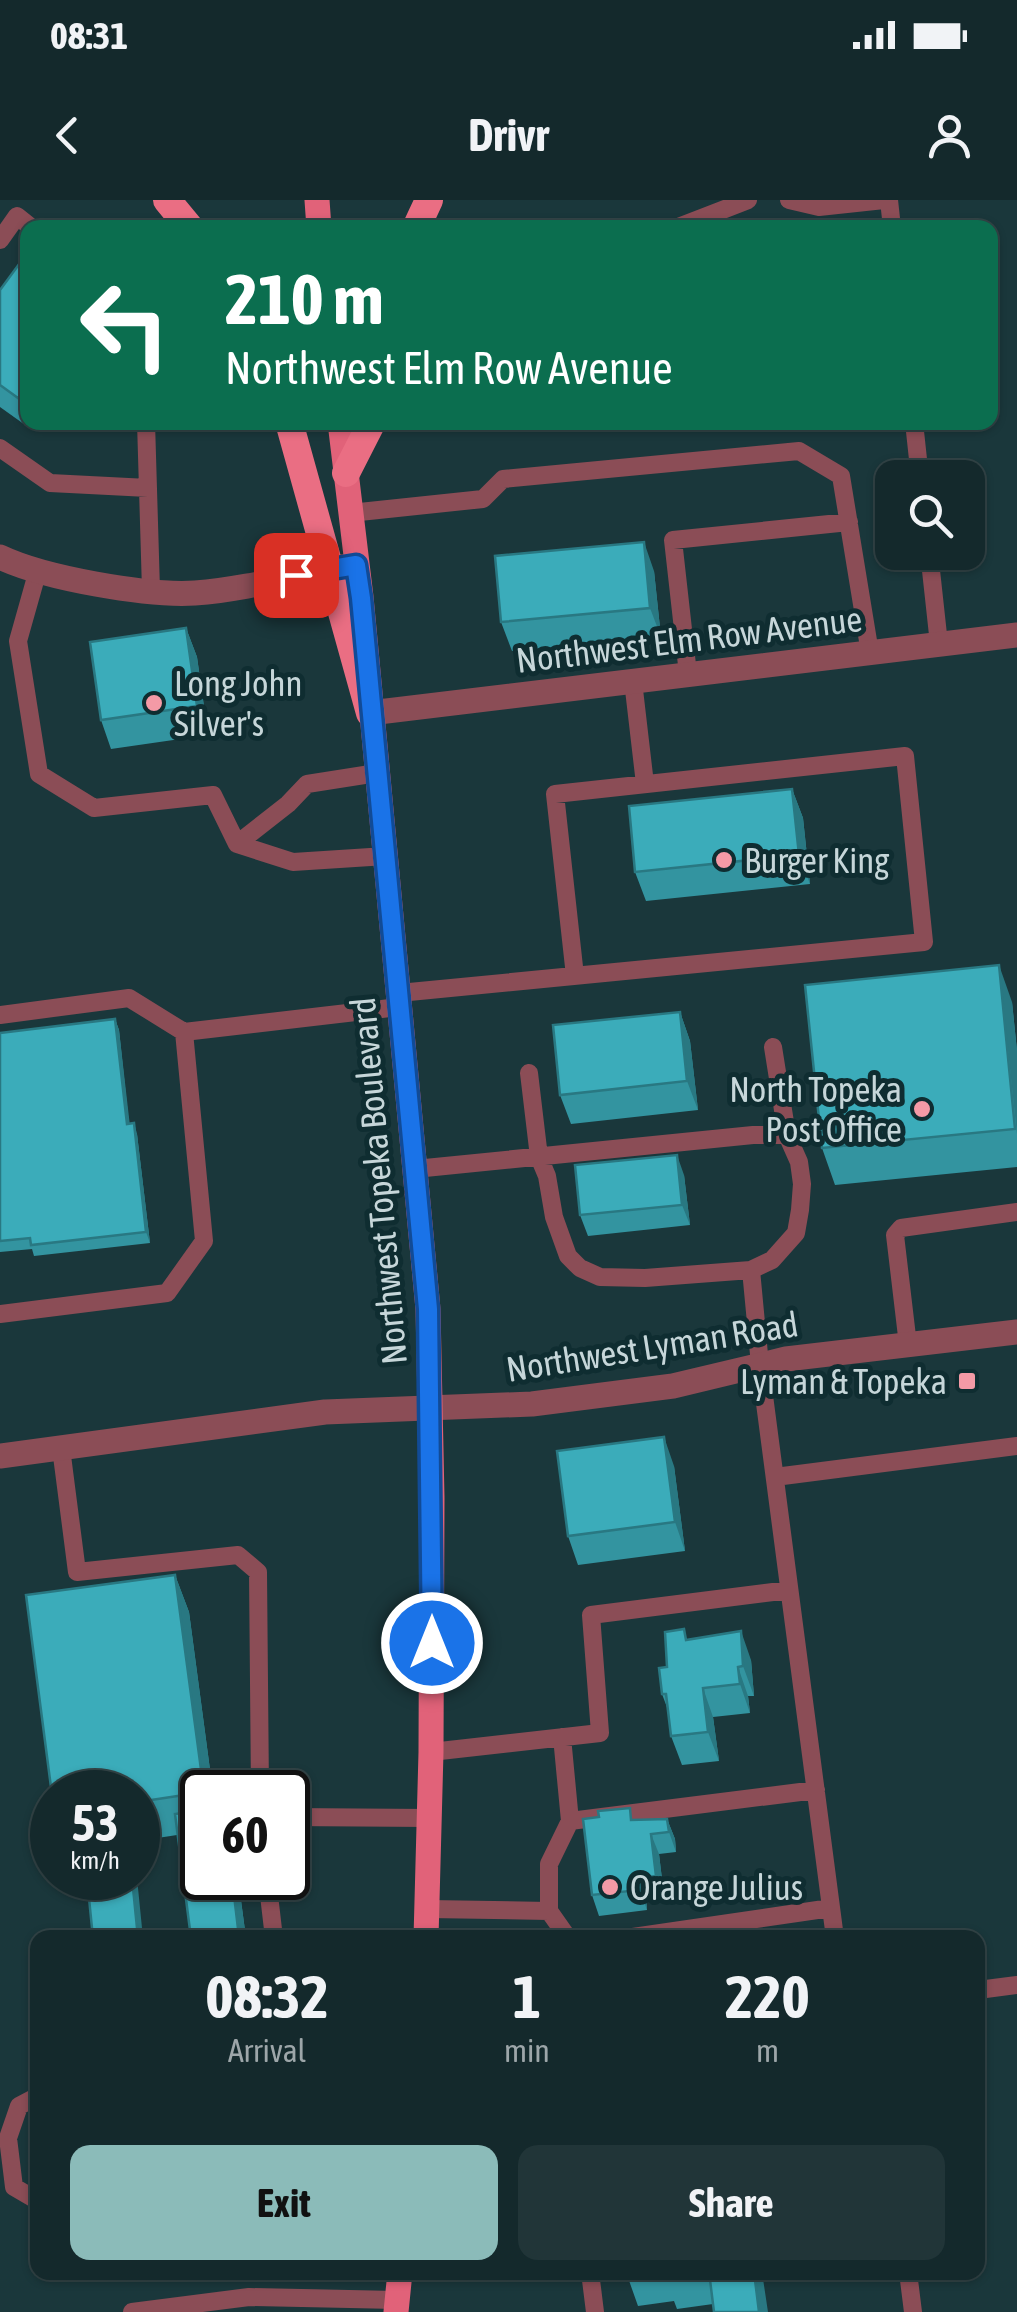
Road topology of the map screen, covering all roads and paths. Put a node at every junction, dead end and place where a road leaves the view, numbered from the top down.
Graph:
1 (167, 200) edge
2 (748, 200) edge
3 (789, 200) edge
4 (887, 200) edge
5 (22, 220) edge
6 (183, 220) edge
7 (697, 220) edge
8 (0, 240) edge
9 (146, 430) edge
10 (291, 430) edge
11 (341, 430) edge
12 (368, 430) edge
13 (915, 430) edge
14 (0, 448) edge
15 (918, 460) edge
16 (346, 473) junction
17 (148, 488) junction
18 (350, 513) junction
19 (848, 522) junction
20 (0, 557) edge
21 (343, 567) junction
22 (38, 570) junction
23 (931, 570) edge
24 (152, 590) junction
25 (1017, 635) edge
26 (940, 644) junction
27 (870, 653) junction
28 (688, 674) junction
29 (634, 681) junction
30 (370, 713) junction
31 (377, 773) junction
32 (645, 784) junction
33 (237, 844) junction
34 (386, 856) junction
35 (576, 976) junction
36 (399, 1000) junction
37 (0, 1015) edge
38 (184, 1032) junction
39 (773, 1047) dead end
40 (529, 1074) dead end
41 (787, 1136) junction
42 (539, 1157) junction
43 (415, 1169) junction
44 (1017, 1212) edge
45 (751, 1270) junction
46 (0, 1314) edge
47 (1017, 1332) edge
48 (908, 1344) junction
49 (760, 1365) junction
50 (430, 1408) junction
51 (1017, 1446) edge
52 (61, 1448) junction
53 (0, 1456) edge
54 (775, 1477) junction
55 (789, 1590) junction
56 (562, 1737) junction
57 (431, 1752) junction
58 (260, 1770) edge
59 (816, 1790) junction
60 (310, 1817) edge
61 (429, 1818) junction
62 (570, 1821) junction
63 (270, 1900) edge
64 (831, 1908) junction
65 (428, 1909) junction
66 (549, 1911) junction
67 (273, 1930) edge
68 (427, 1930) edge
69 (562, 1930) edge
70 (681, 1930) edge
71 (834, 1930) edge
72 (1017, 1985) edge
73 (985, 1989) edge
74 (30, 2100) edge
75 (30, 2196) edge
76 (399, 2280) edge
77 (591, 2280) edge
78 (909, 2280) edge
79 (396, 2306) edge
80 (132, 2312) edge
81 (594, 2312) edge
82 (913, 2312) edge

1 - 6 highway
2 - 7 lane
3 - 4 lane
5 - 8 lane
9 - 17 lane
10 - 21 highway
11 - 16 main road
12 - 16 highway
13 - 15 lane
14 - 17 lane
16 - 18 main road
17 - 24 lane
18 - 19 lane
18 - 21 main road
19 - 27 lane
19 - 28 lane
20 - 22 street
21 - 24 street
21 - 30 highway
22 - 24 street
22 - 33 lane
23 - 26 lane
25 - 26 street, Northwest Elm Row Avenue
26 - 27 street, Northwest Elm Row Avenue
27 - 28 street, Northwest Elm Row Avenue
28 - 29 street, Northwest Elm Row Avenue
29 - 30 street, Northwest Elm Row Avenue
29 - 32 lane
30 - 31 main road, Northwest Topeka Boulevard
31 - 33 lane
31 - 34 main road, Northwest Topeka Boulevard
32 - 35 lane
32 - 35 lane
33 - 34 lane
34 - 36 main road, Northwest Topeka Boulevard
35 - 36 lane
36 - 38 lane
36 - 43 main road, Northwest Topeka Boulevard
37 - 38 lane
38 - 46 lane
39 - 41 lane
40 - 42 lane
41 - 42 lane
41 - 45 lane
42 - 43 lane
42 - 45 lane
43 - 50 main road, Northwest Topeka Boulevard
44 - 48 lane
45 - 49 lane
47 - 48 street, Northwest Lyman Road
48 - 49 street, Northwest Lyman Road
49 - 50 street, Northwest Lyman Road
49 - 54 lane
50 - 52 street, Northwest Lyman Road
50 - 57 main road, Northwest Topeka Boulevard
51 - 54 lane
52 - 53 street, Northwest Lyman Road
52 - 58 lane
54 - 55 lane
55 - 56 lane
55 - 59 lane
56 - 57 lane
56 - 62 lane
57 - 61 main road, Northwest Topeka Boulevard
59 - 62 lane
59 - 64 lane
60 - 61 lane
61 - 65 main road, Northwest Topeka Boulevard
62 - 66 lane
63 - 67 lane
64 - 70 lane
64 - 71 lane
65 - 66 lane
65 - 68 main road, Northwest Topeka Boulevard
66 - 69 lane
72 - 73 lane
74 - 75 lane
76 - 79 main road
77 - 81 lane
78 - 82 lane
79 - 80 lane

